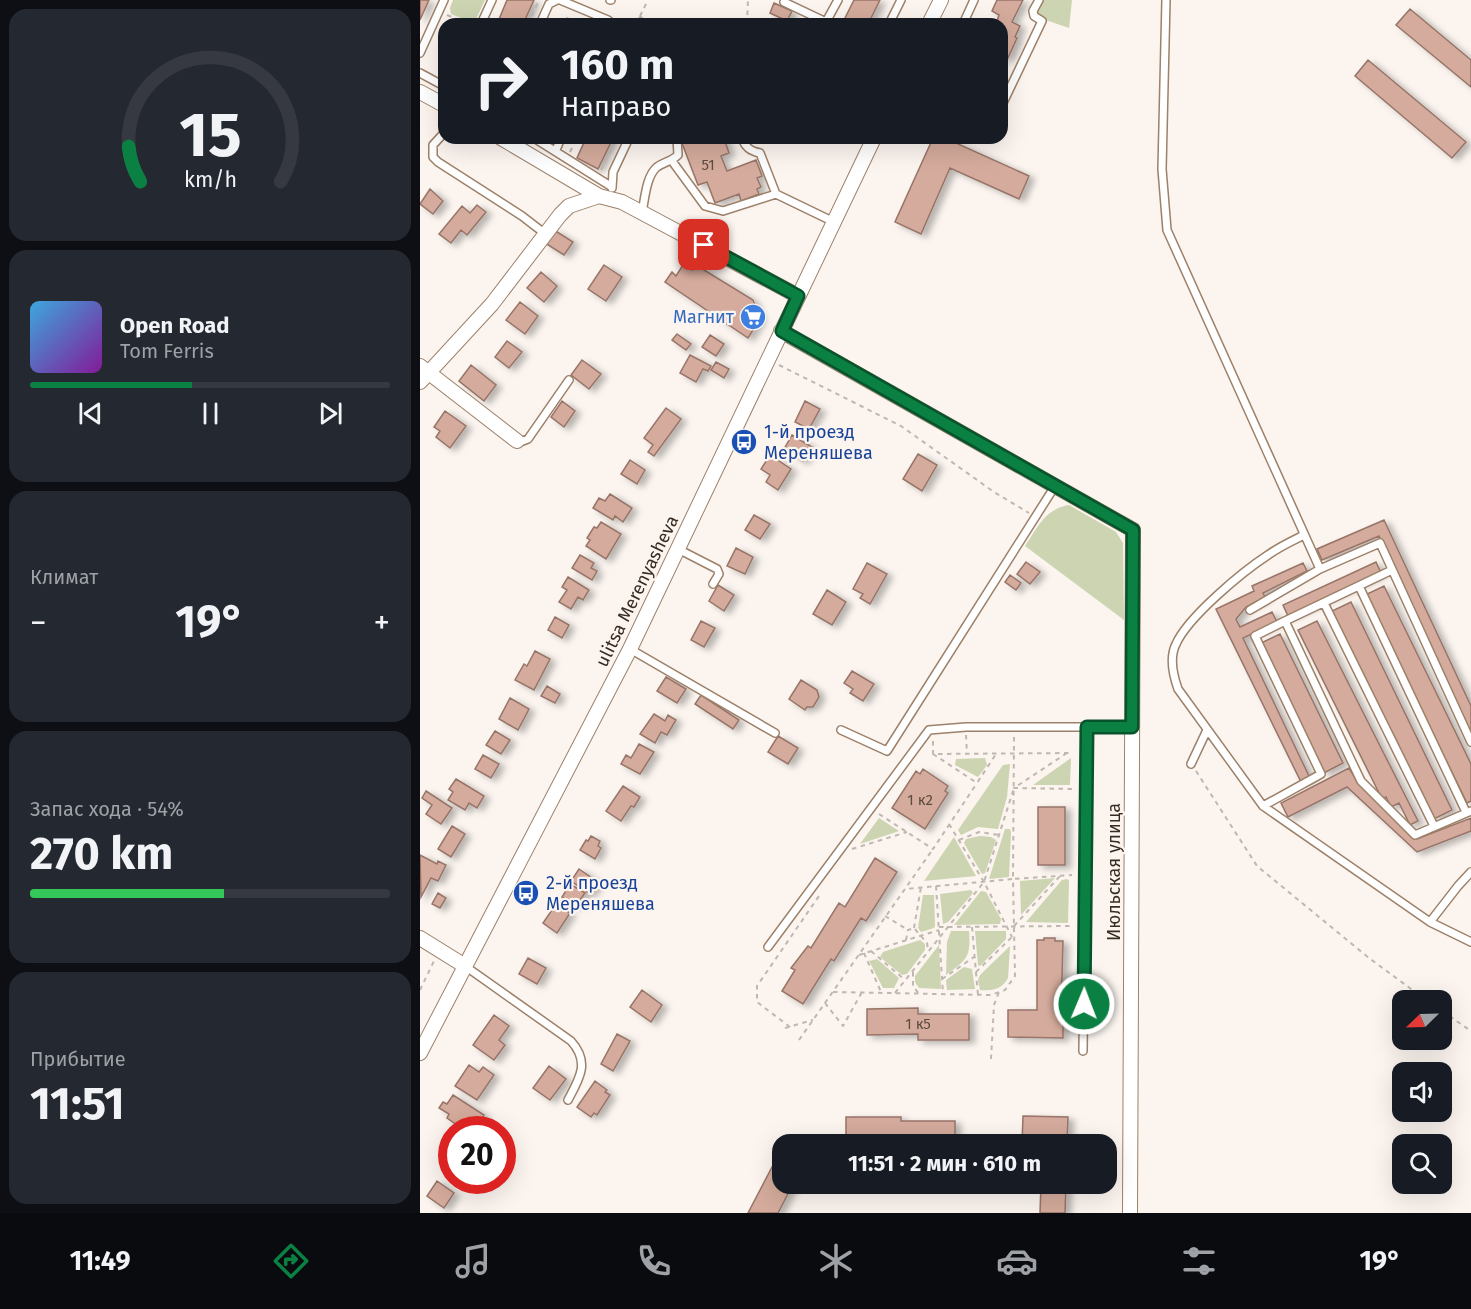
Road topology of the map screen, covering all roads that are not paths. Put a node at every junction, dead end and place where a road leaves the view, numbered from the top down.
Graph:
1 (444, 0) edge
2 (492, 0) edge
3 (558, 0) edge
4 (838, 0) edge
5 (901, 0) edge
6 (941, 0) edge
7 (974, 0) edge
8 (1039, 0) edge
9 (1166, 0) edge
10 (784, 2) dead end
11 (484, 18) edge
12 (543, 18) edge
13 (603, 18) edge
14 (818, 18) edge
15 (828, 18) edge
16 (892, 18) edge
17 (932, 18) edge
18 (966, 18) edge
19 (420, 53) edge
20 (420, 73) edge
21 (438, 83) edge
22 (420, 92) edge
23 (1008, 92) edge
24 (438, 102) edge
25 (438, 140) edge
26 (512, 144) edge
27 (545, 144) edge
28 (558, 144) edge
29 (626, 144) edge
30 (677, 144) edge
31 (745, 144) edge
32 (871, 144) edge
33 (556, 150) junction
34 (672, 161) junction
35 (607, 194) junction
36 (776, 194) junction
37 (642, 212) junction
38 (834, 222) junction
39 (544, 233) junction
40 (798, 296) junction
41 (782, 331) junction
42 (423, 374) edge
43 (569, 380) dead end
44 (517, 441) joint
45 (1055, 486) junction
46 (1305, 535) junction
47 (678, 549) junction
48 (1320, 569) junction
49 (1392, 570) junction
50 (713, 584) dead end
51 (1359, 586) junction
52 (1324, 603) junction
53 (1250, 610) dead end
54 (1285, 621) junction
55 (630, 649) junction
56 (1087, 727) junction
57 (1132, 727) junction
58 (841, 730) dead end
59 (1207, 730) junction
60 (775, 733) dead end
61 (1471, 742) edge
62 (1191, 764) road end
63 (1263, 806) junction
64 (1469, 812) edge
65 (1434, 826) junction
66 (1471, 872) edge
67 (1430, 922) junction
68 (420, 938) edge
69 (1471, 942) edge
70 (768, 947) dead end
71 (465, 966) junction
72 (1083, 1051) dead end
73 (420, 1053) edge
74 (568, 1100) dead end
75 (1130, 1213) edge

1 - 19 lane
2 - 11 lane
3 - 12 lane
3 - 13 lane
4 - 15 lane
5 - 16 lane
6 - 17 street
7 - 18 lane
8 - 23 lane
9 - 46 lane
10 - 14 lane
20 - 21 lane
22 - 24 street
25 - 39 lane
26 - 35 street
27 - 33 lane
28 - 33 lane
29 - 35 lane
30 - 34 lane
31 - 36 lane
32 - 38 street, ulitsa Merenyasheva
33 - 35 lane
34 - 36 lane
34 - 37 lane
35 - 37 street
35 - 39 street
36 - 38 lane
37 - 40 street
38 - 40 street, ulitsa Merenyasheva
39 - 42 street
40 - 41 street, ulitsa Merenyasheva
41 - 45 street
41 - 47 street, ulitsa Merenyasheva
42 - 44 street
43 - 44 lane
45 - 57 street, Июльская улица
45 - 58 lane
46 - 48 lane
46 - 59 lane
47 - 50 lane
47 - 55 street, ulitsa Merenyasheva
48 - 49 lane
48 - 53 lane
49 - 51 lane
49 - 61 lane
51 - 52 lane
51 - 64 lane
52 - 54 lane
52 - 65 lane
54 - 63 lane
54 - 65 lane
55 - 60 lane
55 - 71 street, ulitsa Merenyasheva
56 - 57 lane
56 - 70 lane
56 - 72 lane
57 - 75 street, Июльская улица
59 - 62 lane
59 - 63 lane
63 - 67 lane
64 - 65 lane
66 - 67 lane
67 - 69 lane
68 - 71 street
71 - 73 street, ulitsa Merenyasheva
71 - 74 lane

